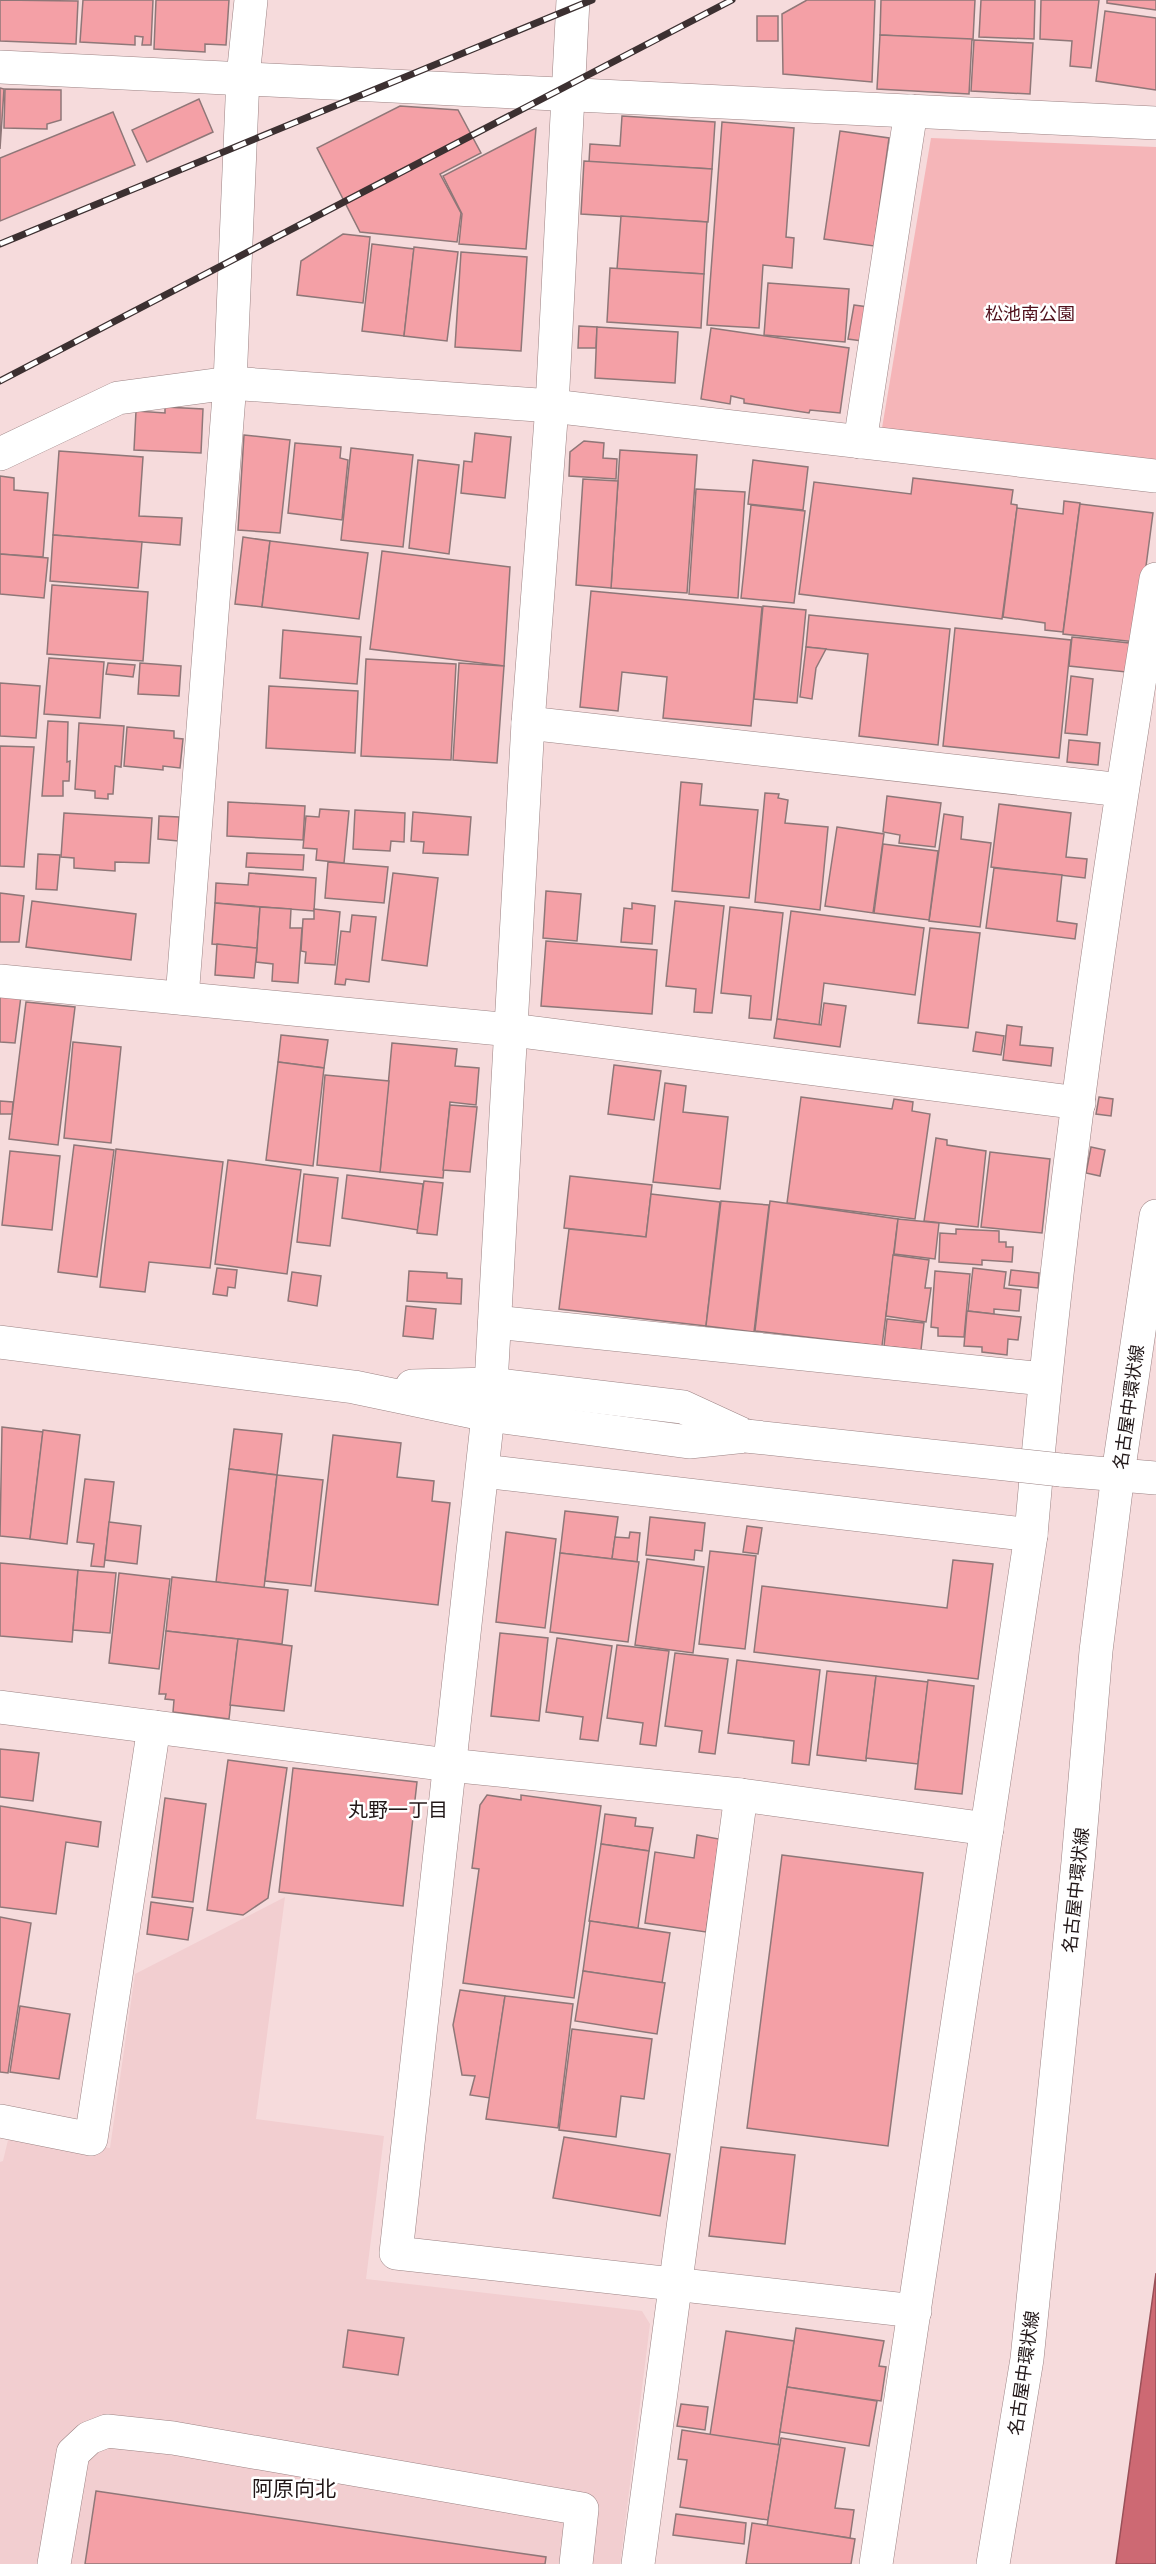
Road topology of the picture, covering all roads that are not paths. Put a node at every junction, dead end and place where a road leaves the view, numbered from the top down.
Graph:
1 (251, 0) edge
2 (573, 0) edge
3 (0, 67) edge
4 (243, 77) junction
5 (569, 93) junction
6 (911, 111) junction
7 (1156, 123) edge
8 (230, 383) junction
9 (552, 406) junction
10 (860, 442) junction
11 (0, 454) edge
12 (1156, 476) edge
13 (1156, 579) edge
14 (528, 723) junction
15 (1122, 790) junction
16 (0, 981) edge
17 (182, 998) junction
18 (512, 1030) junction
19 (1079, 1103) junction
20 (1156, 1216) edge
21 (495, 1322) junction
22 (0, 1342) edge
23 (1044, 1379) junction
24 (489, 1400) junction
25 (483, 1471) junction
26 (1118, 1474) junction
27 (1155, 1478) edge
28 (1031, 1535) junction
29 (0, 1707) edge
30 (154, 1727) junction
31 (449, 1765) junction
32 (741, 1795) junction
33 (987, 1829) junction
34 (0, 2121) edge
35 (675, 2285) junction
36 (915, 2311) junction
37 (54, 2564) edge
38 (576, 2564) edge
39 (638, 2564) edge
40 (876, 2564) edge
41 (993, 2564) edge

1 - 4 street
2 - 5 street
3 - 4 street
4 - 5 street
4 - 8 street
5 - 6 street
5 - 9 street
6 - 7 street
6 - 10 street
8 - 9 street
8 - 11 street
8 - 17 street
9 - 10 street
9 - 14 street
10 - 12 street
13 - 15 street
14 - 15 street
14 - 18 street
15 - 19 street
16 - 17 street
17 - 18 street
18 - 19 street
18 - 21 street
19 - 23 street
20 - 26 street, 名古屋中環状線
21 - 23 street
21 - 24 street
22 - 24 street
23 - 28 street
24 - 25 street
24 - 26 street, bridge
25 - 28 street
25 - 31 street
26 - 27 street
26 - 41 street, 名古屋中環状線
28 - 33 street
29 - 30 street
30 - 31 street
30 - 34 street
31 - 32 street
31 - 35 street
32 - 33 street
32 - 35 street
33 - 36 street
35 - 36 street
35 - 39 street
36 - 40 street
37 - 38 street

